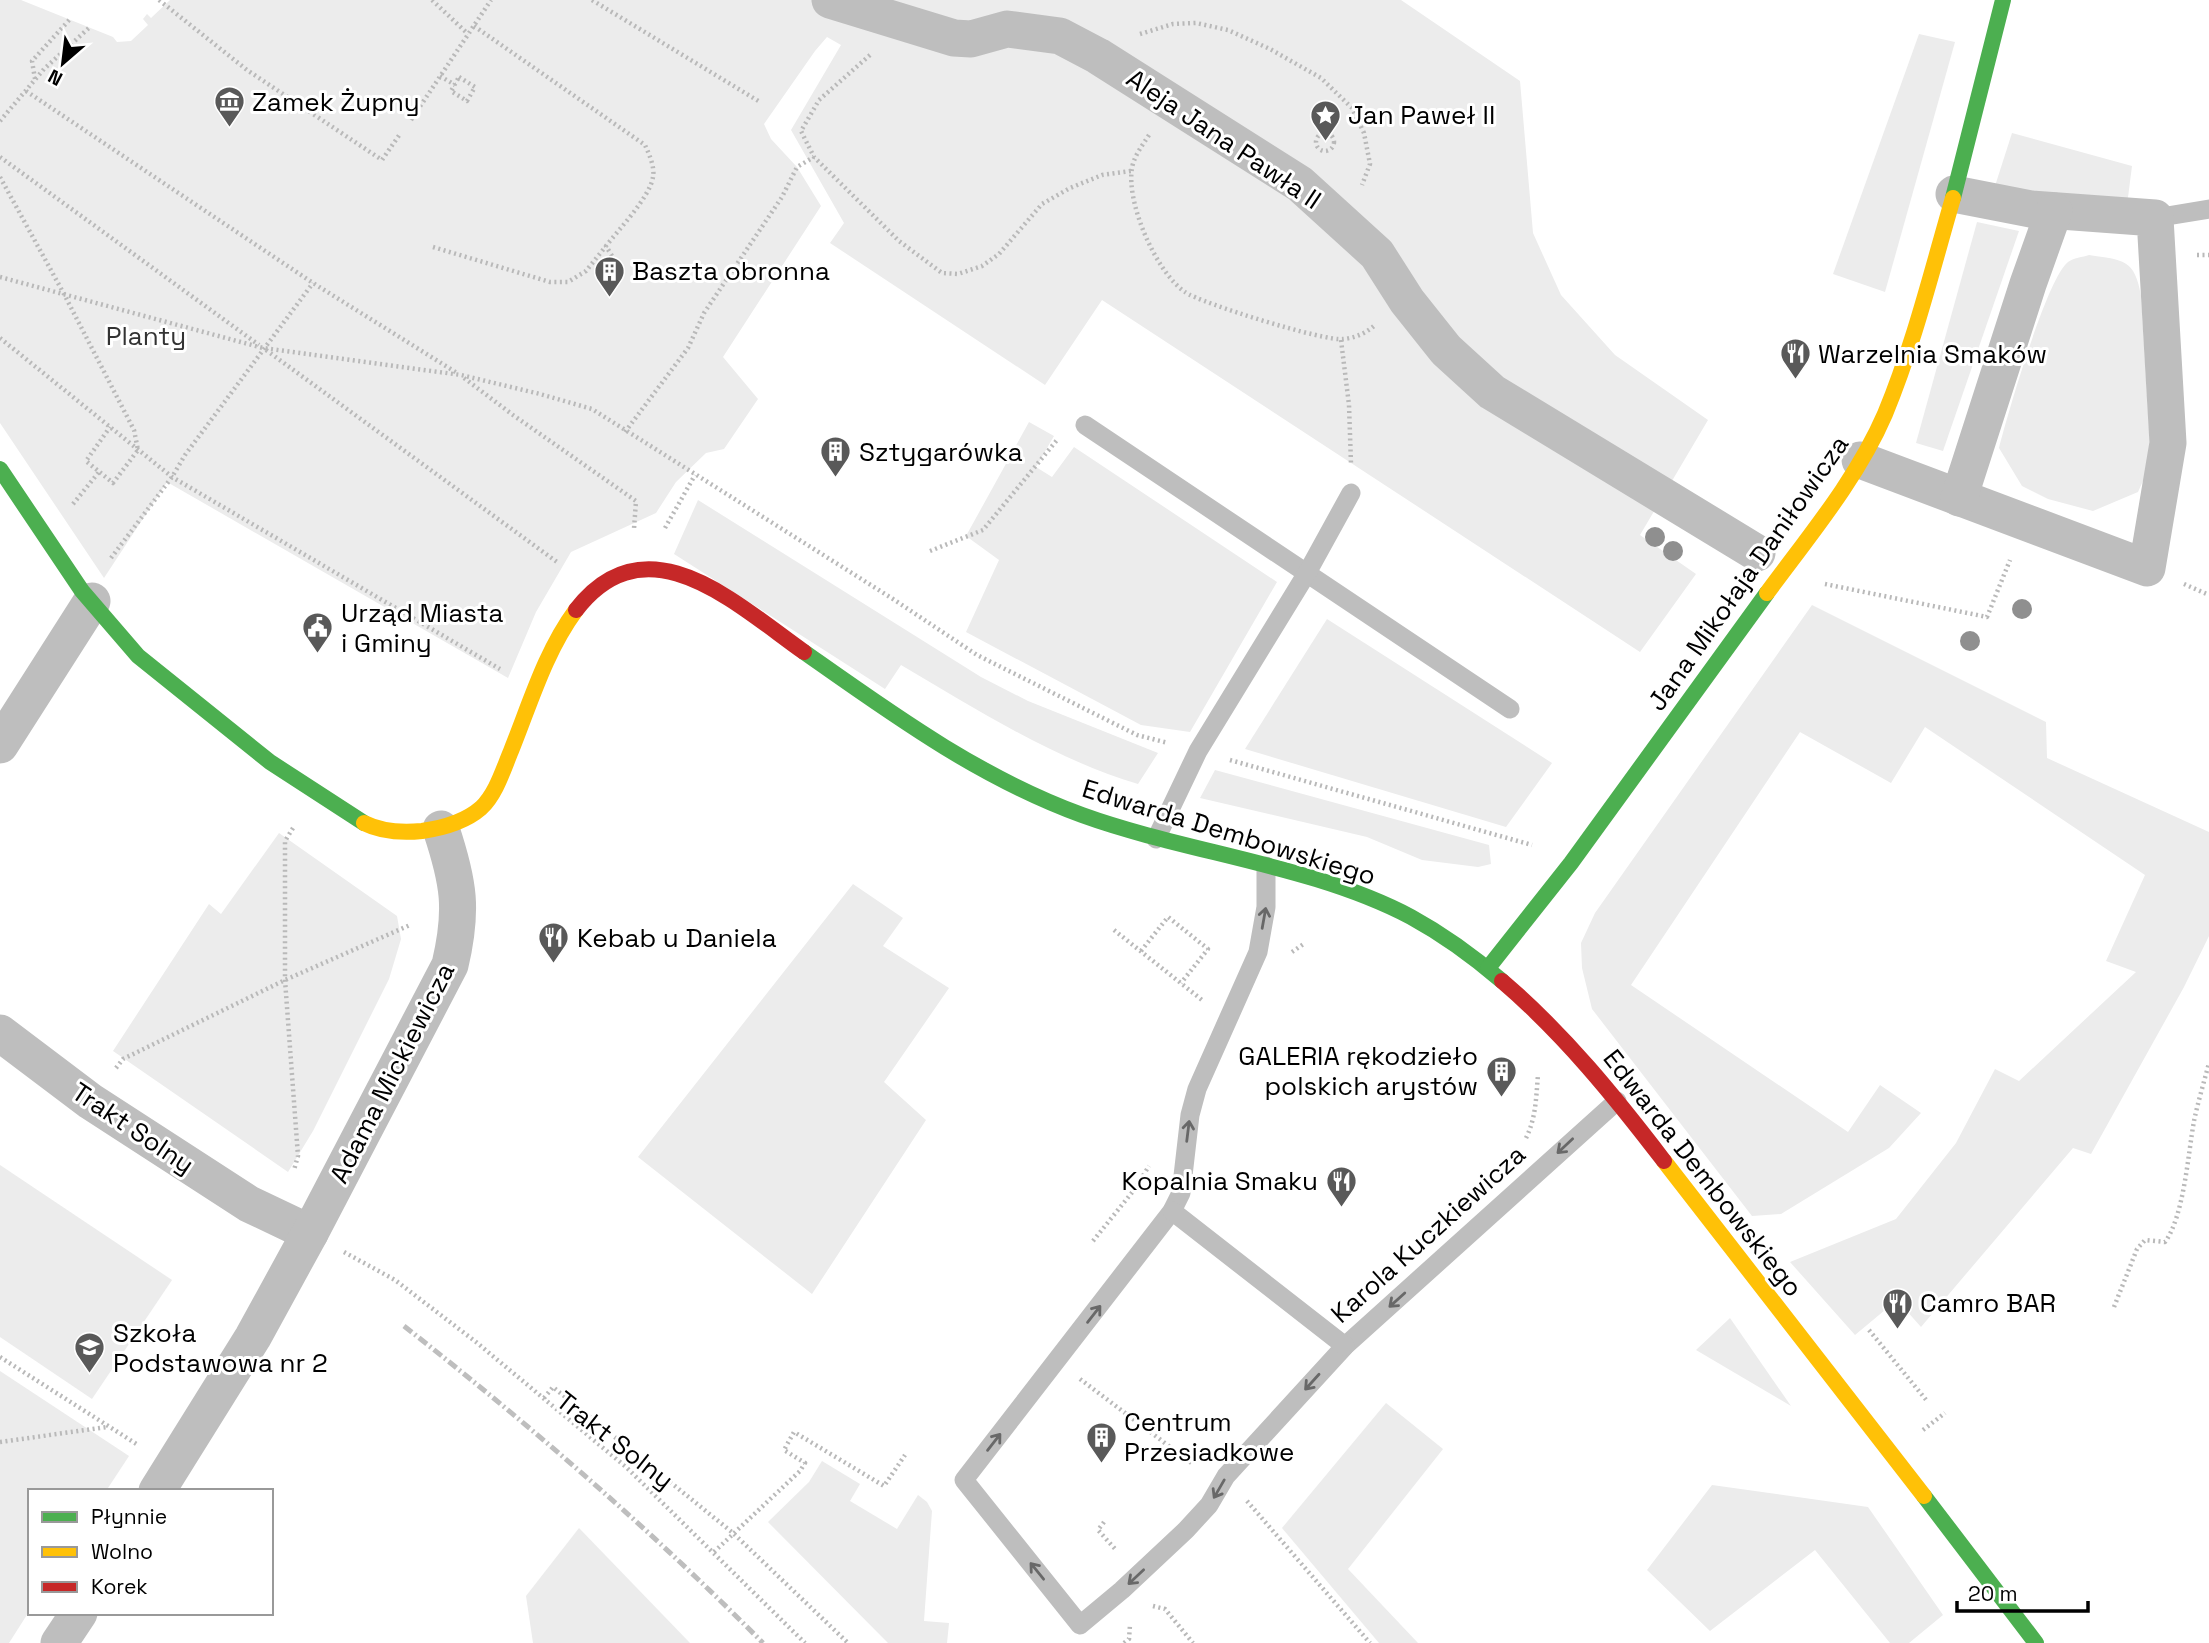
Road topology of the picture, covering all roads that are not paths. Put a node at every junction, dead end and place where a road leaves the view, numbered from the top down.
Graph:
1 (830, 0) edge
2 (2003, 0) edge
3 (1954, 194) junction
4 (2209, 209) edge
5 (2054, 211) junction
6 (2155, 218) junction
7 (1085, 425) road end
8 (1860, 460) junction
9 (0, 469) edge
10 (1351, 493) road end
11 (1959, 498) junction
12 (1757, 553) dead end
13 (1307, 573) junction
14 (92, 601) junction
15 (1510, 709) dead end
16 (0, 745) edge
17 (442, 829) junction
18 (1156, 839) junction
19 (1266, 866) junction
20 (1488, 968) junction
21 (0, 1033) edge
22 (1616, 1101) junction
23 (1169, 1215) junction
24 (322, 1239) junction
25 (1345, 1346) junction
26 (158, 1489) edge
27 (78, 1615) edge
28 (59, 1643) edge
29 (2036, 1643) edge

1 - 12 street, Aleja Jana Pawła II
2 - 3 street, Jana Mikołaja Daniłowicza
3 - 5 street
3 - 8 street, Jana Mikołaja Daniłowicza
4 - 6 lane
5 - 6 street
5 - 11 street
6 - 11 street
7 - 13 lane
8 - 11 street
8 - 20 street, Jana Mikołaja Daniłowicza
9 - 14 street
10 - 13 lane
13 - 15 lane
13 - 18 lane
14 - 16 street
14 - 17 street
17 - 18 street, Edwarda Dembowskiego
17 - 24 street, Adama Mickiewicza
18 - 19 street, Edwarda Dembowskiego
19 - 20 street, Edwarda Dembowskiego
23 -> 19 lane
20 - 22 street, Edwarda Dembowskiego
21 - 24 street, Trakt Solny
22 -> 25 lane, Karola Kuczkiewicza
22 - 29 street, Edwarda Dembowskiego
23 - 25 lane, Karola Kuczkiewicza
25 -> 23 lane
24 - 26 street, Adama Mickiewicza
27 - 28 street

